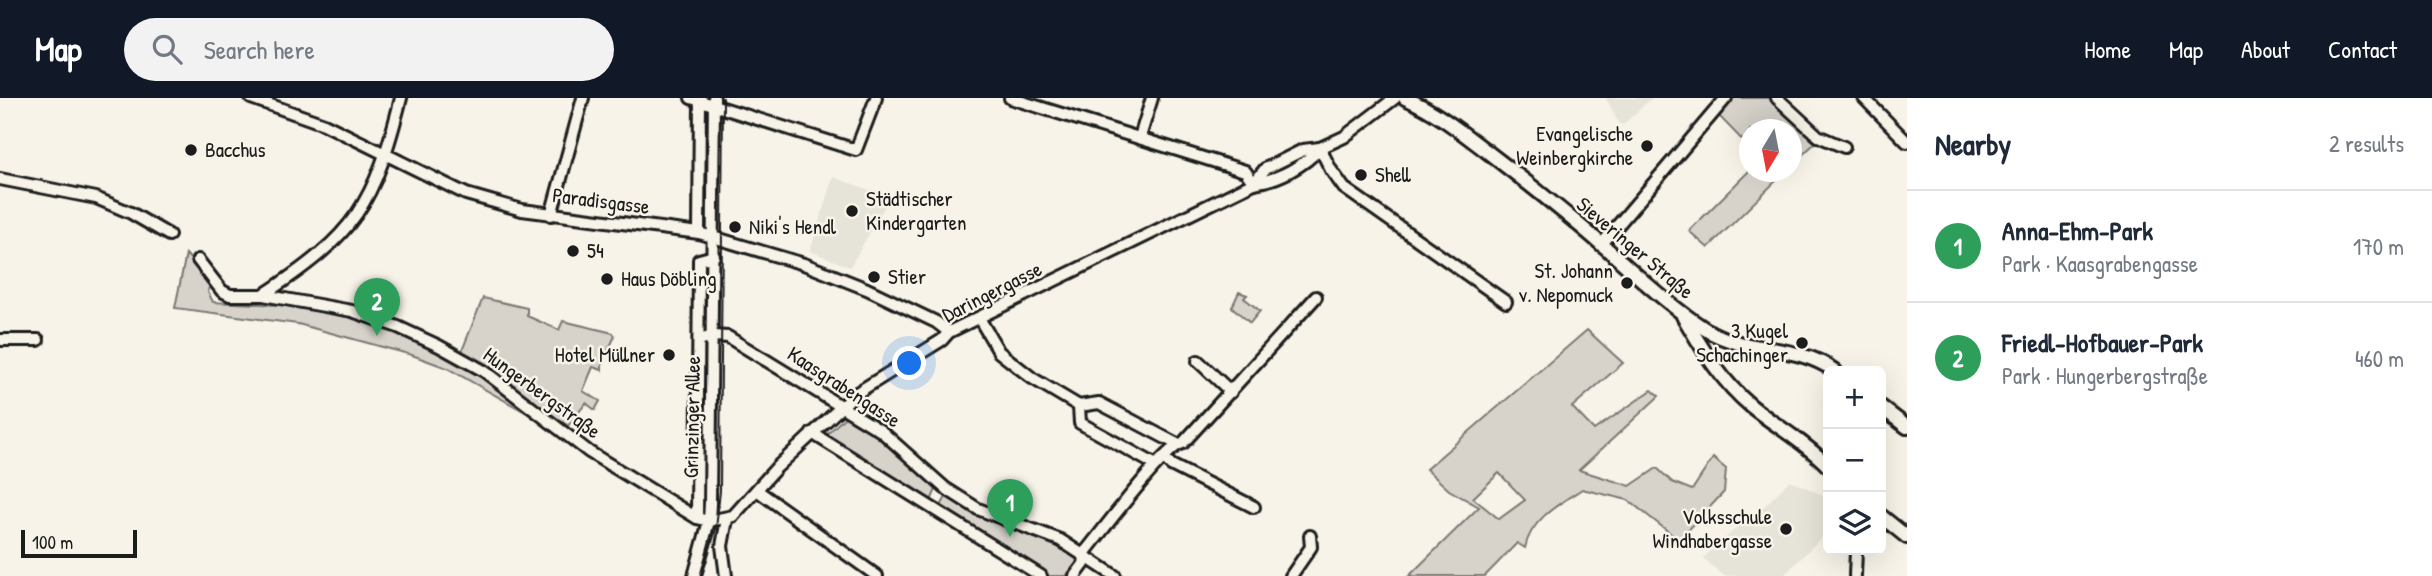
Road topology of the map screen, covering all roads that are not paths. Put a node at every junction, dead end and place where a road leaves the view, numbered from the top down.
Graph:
1 (251, 98) edge
2 (401, 98) edge
3 (583, 98) edge
4 (876, 98) edge
5 (1010, 98) edge
6 (1152, 98) edge
7 (1395, 98) edge
8 (1405, 98) edge
9 (1726, 98) edge
10 (1777, 98) edge
11 (1864, 98) edge
12 (697, 99) edge
13 (714, 102) edge
14 (1140, 137) junction
15 (1907, 142) edge
16 (1844, 147) dead end
17 (1320, 148) junction
18 (387, 154) junction
19 (0, 179) edge
20 (1254, 183) junction
21 (551, 215) junction
22 (699, 233) junction
23 (169, 235) dead end
24 (715, 239) junction
25 (1601, 244) junction
26 (714, 256) junction
27 (198, 260) dead end
28 (263, 295) junction
29 (1316, 298) dead end
30 (1506, 302) dead end
31 (979, 318) junction
32 (948, 331) junction
33 (1700, 333) junction
34 (713, 336) junction
35 (38, 340) dead end
36 (699, 340) junction
37 (0, 341) edge
38 (1198, 361) dead end
39 (1826, 366) edge
40 (1231, 392) junction
41 (844, 406) junction
42 (1079, 406) junction
43 (1886, 411) edge
44 (1907, 427) edge
45 (811, 433) junction
46 (1177, 444) junction
47 (1160, 461) junction
48 (1823, 461) edge
49 (946, 488) junction
50 (758, 491) junction
51 (1254, 507) dead end
52 (933, 508) junction
53 (697, 519) junction
54 (727, 519) junction
55 (1886, 520) edge
56 (709, 521) junction
57 (1310, 536) dead end
58 (1907, 537) edge
59 (1856, 555) edge
60 (1085, 558) junction
61 (694, 576) edge
62 (726, 576) edge
63 (877, 576) edge
64 (1041, 576) edge
65 (1075, 576) edge
66 (1115, 576) edge
67 (1291, 576) edge
68 (1855, 576) edge

1 - 18 street, Paradisgasse
2 - 18 street
3 - 21 street
4 - 13 street
5 - 14 street
6 - 14 street
7 - 17 street, Daringergasse
8 - 25 main road, Sieveringer Straße
9 - 25 street
10 - 16 street
11 - 15 street
12 - 13 street
12 - 22 street
13 - 24 street, Grinzinger Allee
14 - 20 street
17 - 20 street, Daringergasse
17 - 30 street
18 - 21 street, Paradisgasse
18 - 28 street
19 - 23 street
20 - 31 street, Daringergasse
21 - 22 street, Paradisgasse
22 - 24 street, Paradisgasse
24 - 26 street, Grinzinger Allee
24 - 32 street, Paradisgasse
25 - 33 main road, Sieveringer Straße
26 - 34 street, Grinzinger Allee
26 - 36 street, Grinzinger Allee
27 - 28 street, Hungerbergstraße
28 - 53 street, Hungerbergstraße
29 - 40 street
31 - 32 street, Daringergasse
31 - 42 street
32 - 41 street, Daringergasse
33 - 39 main road
33 - 48 main road, Sieveringer Straße
34 - 36 street
34 - 41 street, Kaasgrabengasse
34 - 56 street, Grinzinger Allee
35 - 37 street
36 - 53 street, Grinzinger Allee
38 - 40 street
40 - 46 street
41 - 45 street, Daringergasse
41 - 49 street, Kaasgrabengasse
42 - 46 street
42 - 47 street
43 - 44 main road
45 - 50 street, Daringergasse
45 - 52 street
46 - 47 street
47 - 51 street
47 - 60 street
49 - 52 street
49 - 60 street, Kaasgrabengasse
50 - 54 street, Daringergasse
50 - 63 street
52 - 64 street
53 - 56 street, Hungerbergstraße
54 - 56 street
54 - 62 street
55 - 58 main road
56 - 61 street, Grinzinger Allee
57 - 67 street
59 - 68 street
60 - 65 street
60 - 66 street, Kaasgrabengasse

